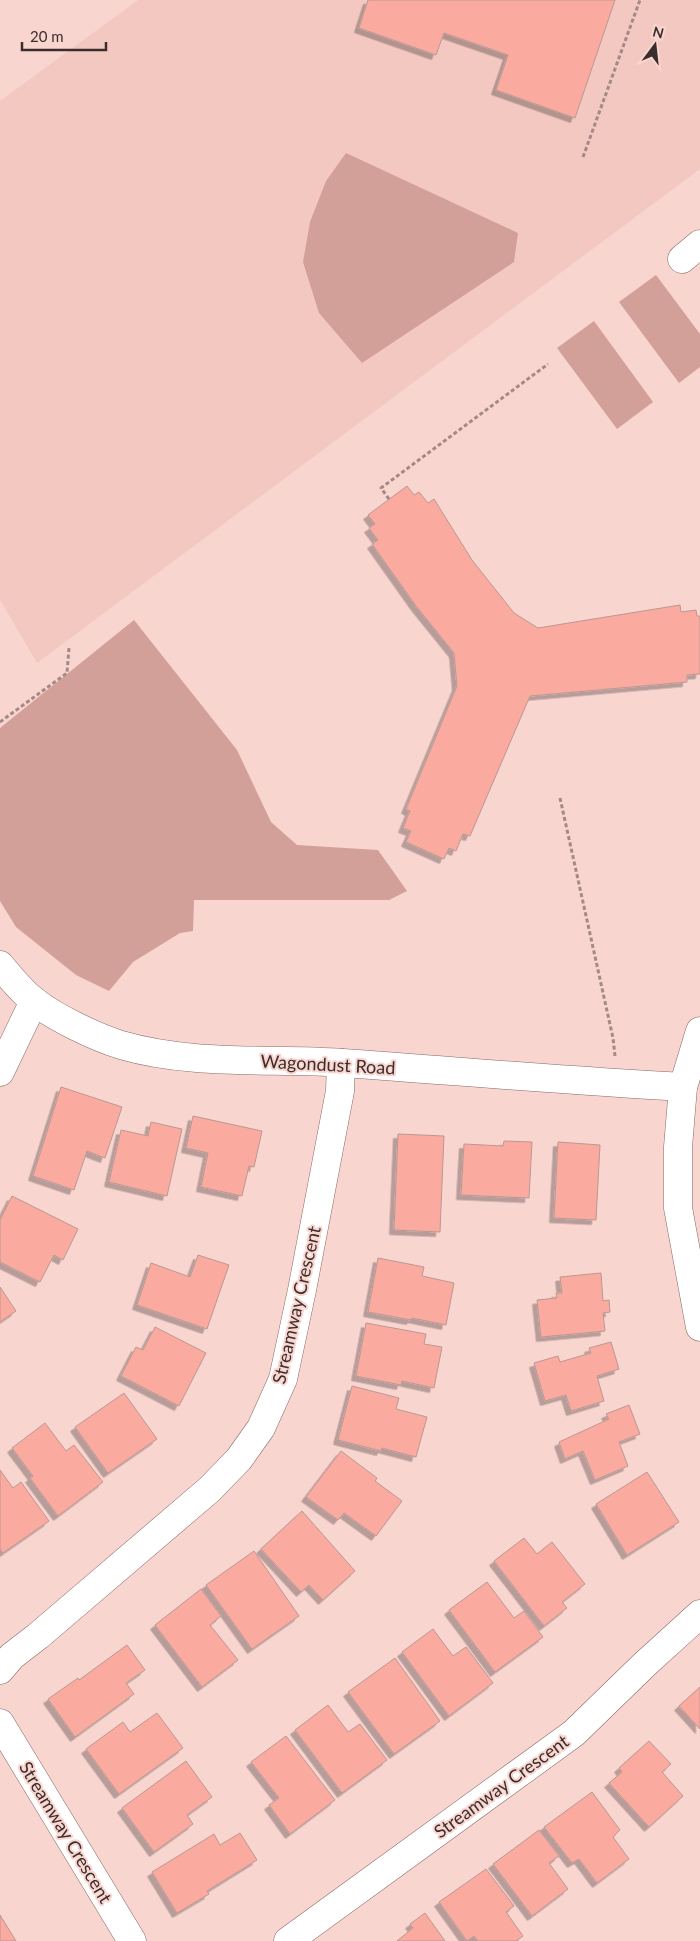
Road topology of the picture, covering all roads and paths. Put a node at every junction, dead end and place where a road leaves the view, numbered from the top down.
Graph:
1 (640, 0) edge
2 (583, 157) dead end
3 (548, 364) dead end
4 (389, 499) dead end
5 (69, 648) dead end
6 (0, 722) edge
7 (560, 798) dead end
8 (0, 965) edge
9 (34, 1001) junction
10 (700, 1031) edge
11 (342, 1063) junction
12 (0, 1072) edge
13 (617, 1084) junction
14 (683, 1087) junction
15 (700, 1327) edge
16 (700, 1614) edge
17 (0, 1670) edge
18 (0, 1723) edge
19 (132, 1941) edge
20 (288, 1941) edge

1 - 2 path
3 - 4 path
5 - 6 path
7 - 13 path
8 - 9 street, Wagondust Road
9 - 11 street, Wagondust Road
9 - 12 street
10 - 14 street
11 - 13 street, Wagondust Road
11 - 17 street, Streamway Crescent
13 - 14 street, Wagondust Road
14 - 15 street
16 - 20 street, Streamway Crescent
18 - 19 street, Streamway Crescent

